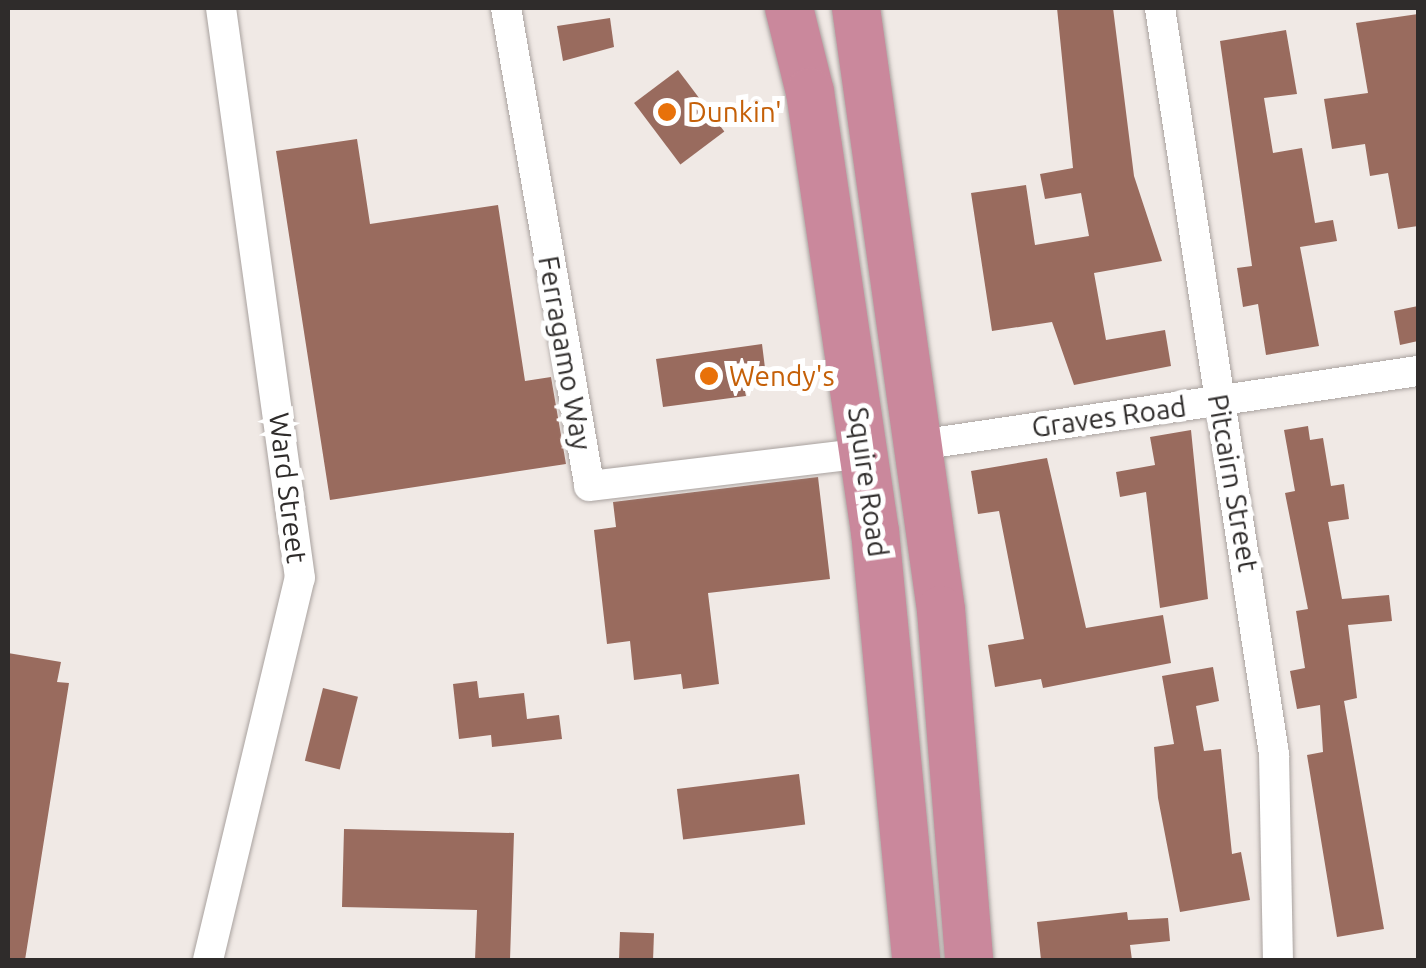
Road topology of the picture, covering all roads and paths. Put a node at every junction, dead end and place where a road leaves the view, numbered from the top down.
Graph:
1 (221, 8) edge
2 (506, 8) edge
3 (788, 8) edge
4 (856, 8) edge
5 (1160, 8) edge
6 (1418, 371) edge
7 (1219, 402) junction
8 (919, 445) junction
9 (864, 452) junction
10 (208, 960) edge
11 (916, 960) edge
12 (970, 960) edge
13 (1278, 960) edge

1 - 10 street, Ward Street
2 - 9 street, Ferragamo Way
3 - 9 highway, Squire Road
4 - 8 highway, Squire Road
5 - 7 street, Pitcairn Street
6 - 7 street, Graves Road
7 - 8 street, Graves Road
7 - 13 street, Pitcairn Street
8 - 12 highway, Squire Road
9 - 11 highway, Squire Road

